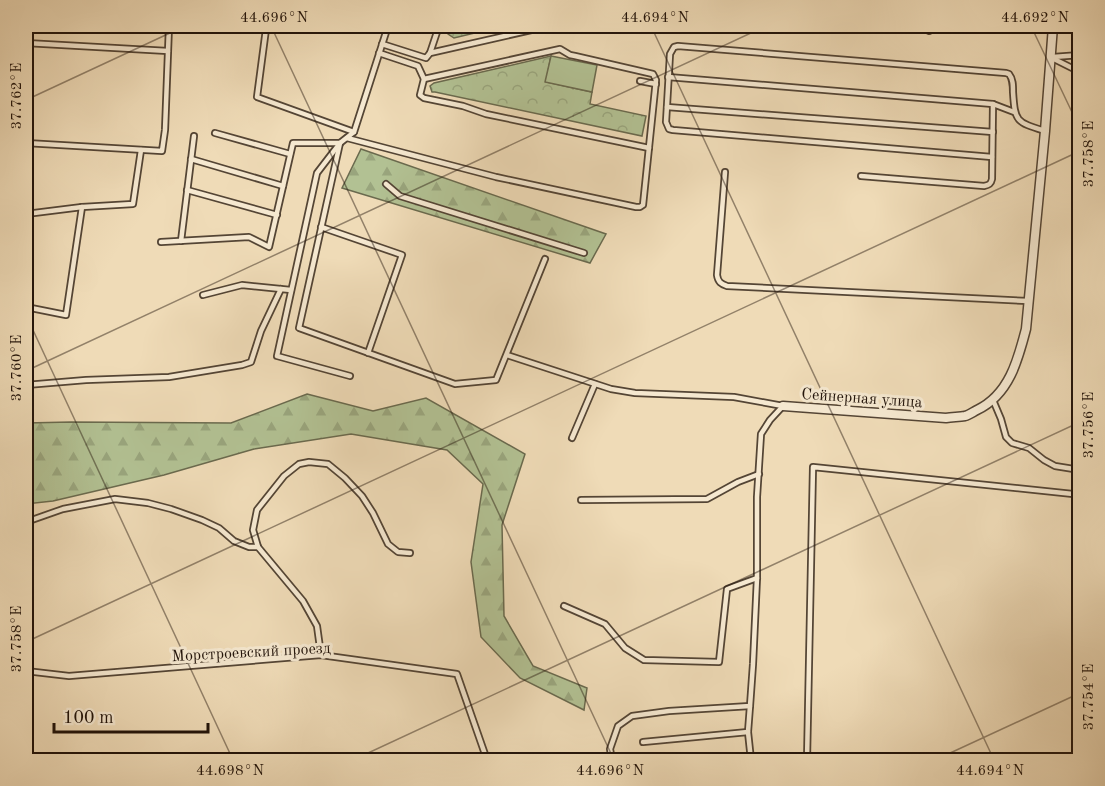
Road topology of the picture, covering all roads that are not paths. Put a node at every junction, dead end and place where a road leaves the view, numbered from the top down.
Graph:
1 (169, 26) edge
2 (336, 26) edge
3 (388, 26) edge
4 (439, 26) edge
5 (549, 26) edge
6 (1053, 26) edge
7 (26, 43) edge
8 (382, 44) junction
9 (168, 51) junction
10 (379, 53) junction
11 (430, 53) junction
12 (1080, 55) edge
13 (1050, 57) junction
14 (1080, 72) edge
15 (668, 77) junction
16 (424, 79) junction
17 (640, 81) dead end
18 (656, 84) junction
19 (993, 104) junction
20 (667, 107) junction
21 (1014, 112) junction
22 (1045, 131) junction
23 (354, 132) junction
24 (993, 132) junction
25 (215, 133) dead end
26 (194, 136) dead end
27 (347, 138) junction
28 (26, 143) edge
29 (340, 143) junction
30 (649, 148) junction
31 (141, 150) junction
32 (290, 154) junction
33 (992, 157) junction
34 (191, 159) junction
35 (725, 172) dead end
36 (861, 176) dead end
37 (386, 184) dead end
38 (283, 186) junction
39 (187, 190) junction
40 (82, 207) junction
41 (26, 214) edge
42 (277, 215) junction
43 (321, 226) junction
44 (181, 241) junction
45 (161, 242) dead end
46 (584, 253) dead end
47 (545, 259) dead end
48 (281, 289) junction
49 (291, 290) junction
50 (203, 295) dead end
51 (1028, 301) junction
52 (26, 307) edge
53 (368, 353) junction
54 (507, 355) junction
55 (350, 376) dead end
56 (595, 384) junction
57 (26, 385) edge
58 (993, 400) junction
59 (783, 406) junction
60 (572, 438) dead end
61 (1080, 470) edge
62 (759, 474) junction
63 (1080, 497) edge
64 (581, 500) dead end
65 (26, 522) edge
66 (258, 547) junction
67 (410, 553) dead end
68 (757, 578) junction
69 (564, 606) dead end
70 (321, 655) junction
71 (26, 671) edge
72 (750, 706) junction
73 (748, 732) junction
74 (643, 742) dead end
75 (26, 750) edge
76 (27, 760) edge
77 (487, 760) edge
78 (612, 760) edge
79 (752, 760) edge
80 (807, 760) edge

1 - 9 lane
2 - 23 lane
3 - 8 lane
4 - 11 lane
5 - 11 lane
6 - 13 street, Сейнерная улица
7 - 9 lane
8 - 10 lane
8 - 11 lane
9 - 31 lane
10 - 16 lane
10 - 23 lane
12 - 13 lane
13 - 14 lane
13 - 22 street, Сейнерная улица
15 - 19 lane
15 - 20 lane
15 - 21 lane
16 - 18 lane
16 - 30 lane
17 - 18 lane
18 - 30 lane
19 - 21 lane
19 - 24 lane
20 - 24 lane
20 - 33 lane
21 - 22 lane
22 - 51 street, Сейнерная улица
23 - 27 lane
24 - 33 lane
25 - 32 lane
26 - 34 lane
27 - 29 lane
27 - 30 lane
28 - 31 lane
29 - 32 lane
29 - 43 lane
29 - 49 lane
31 - 40 lane
32 - 38 lane
33 - 36 lane
34 - 38 lane
34 - 39 lane
35 - 51 lane
37 - 46 lane
38 - 42 lane
39 - 42 lane
39 - 44 lane
40 - 41 lane
40 - 52 lane
42 - 44 lane
43 - 53 lane
43 - 53 lane
44 - 45 lane
47 - 54 lane
48 - 49 lane
48 - 50 lane
48 - 57 lane
49 - 55 lane
51 - 58 street, Сейнерная улица
53 - 54 lane
54 - 56 lane
56 - 59 lane
56 - 60 lane
58 - 59 street, Сейнерная улица
58 - 61 lane
59 - 62 lane, Сейнерная улица
62 - 64 lane
62 - 68 lane, Сейнерная улица
63 - 80 lane
65 - 66 lane
66 - 67 lane
66 - 70 lane
68 - 69 lane
68 - 72 lane, Сейнерная улица
70 - 71 lane, Морстроевский проезд
70 - 77 lane, Морстроевский проезд
72 - 73 lane, Сейнерная улица
72 - 78 lane
73 - 74 lane
73 - 79 lane, Сейнерная улица
75 - 76 lane

